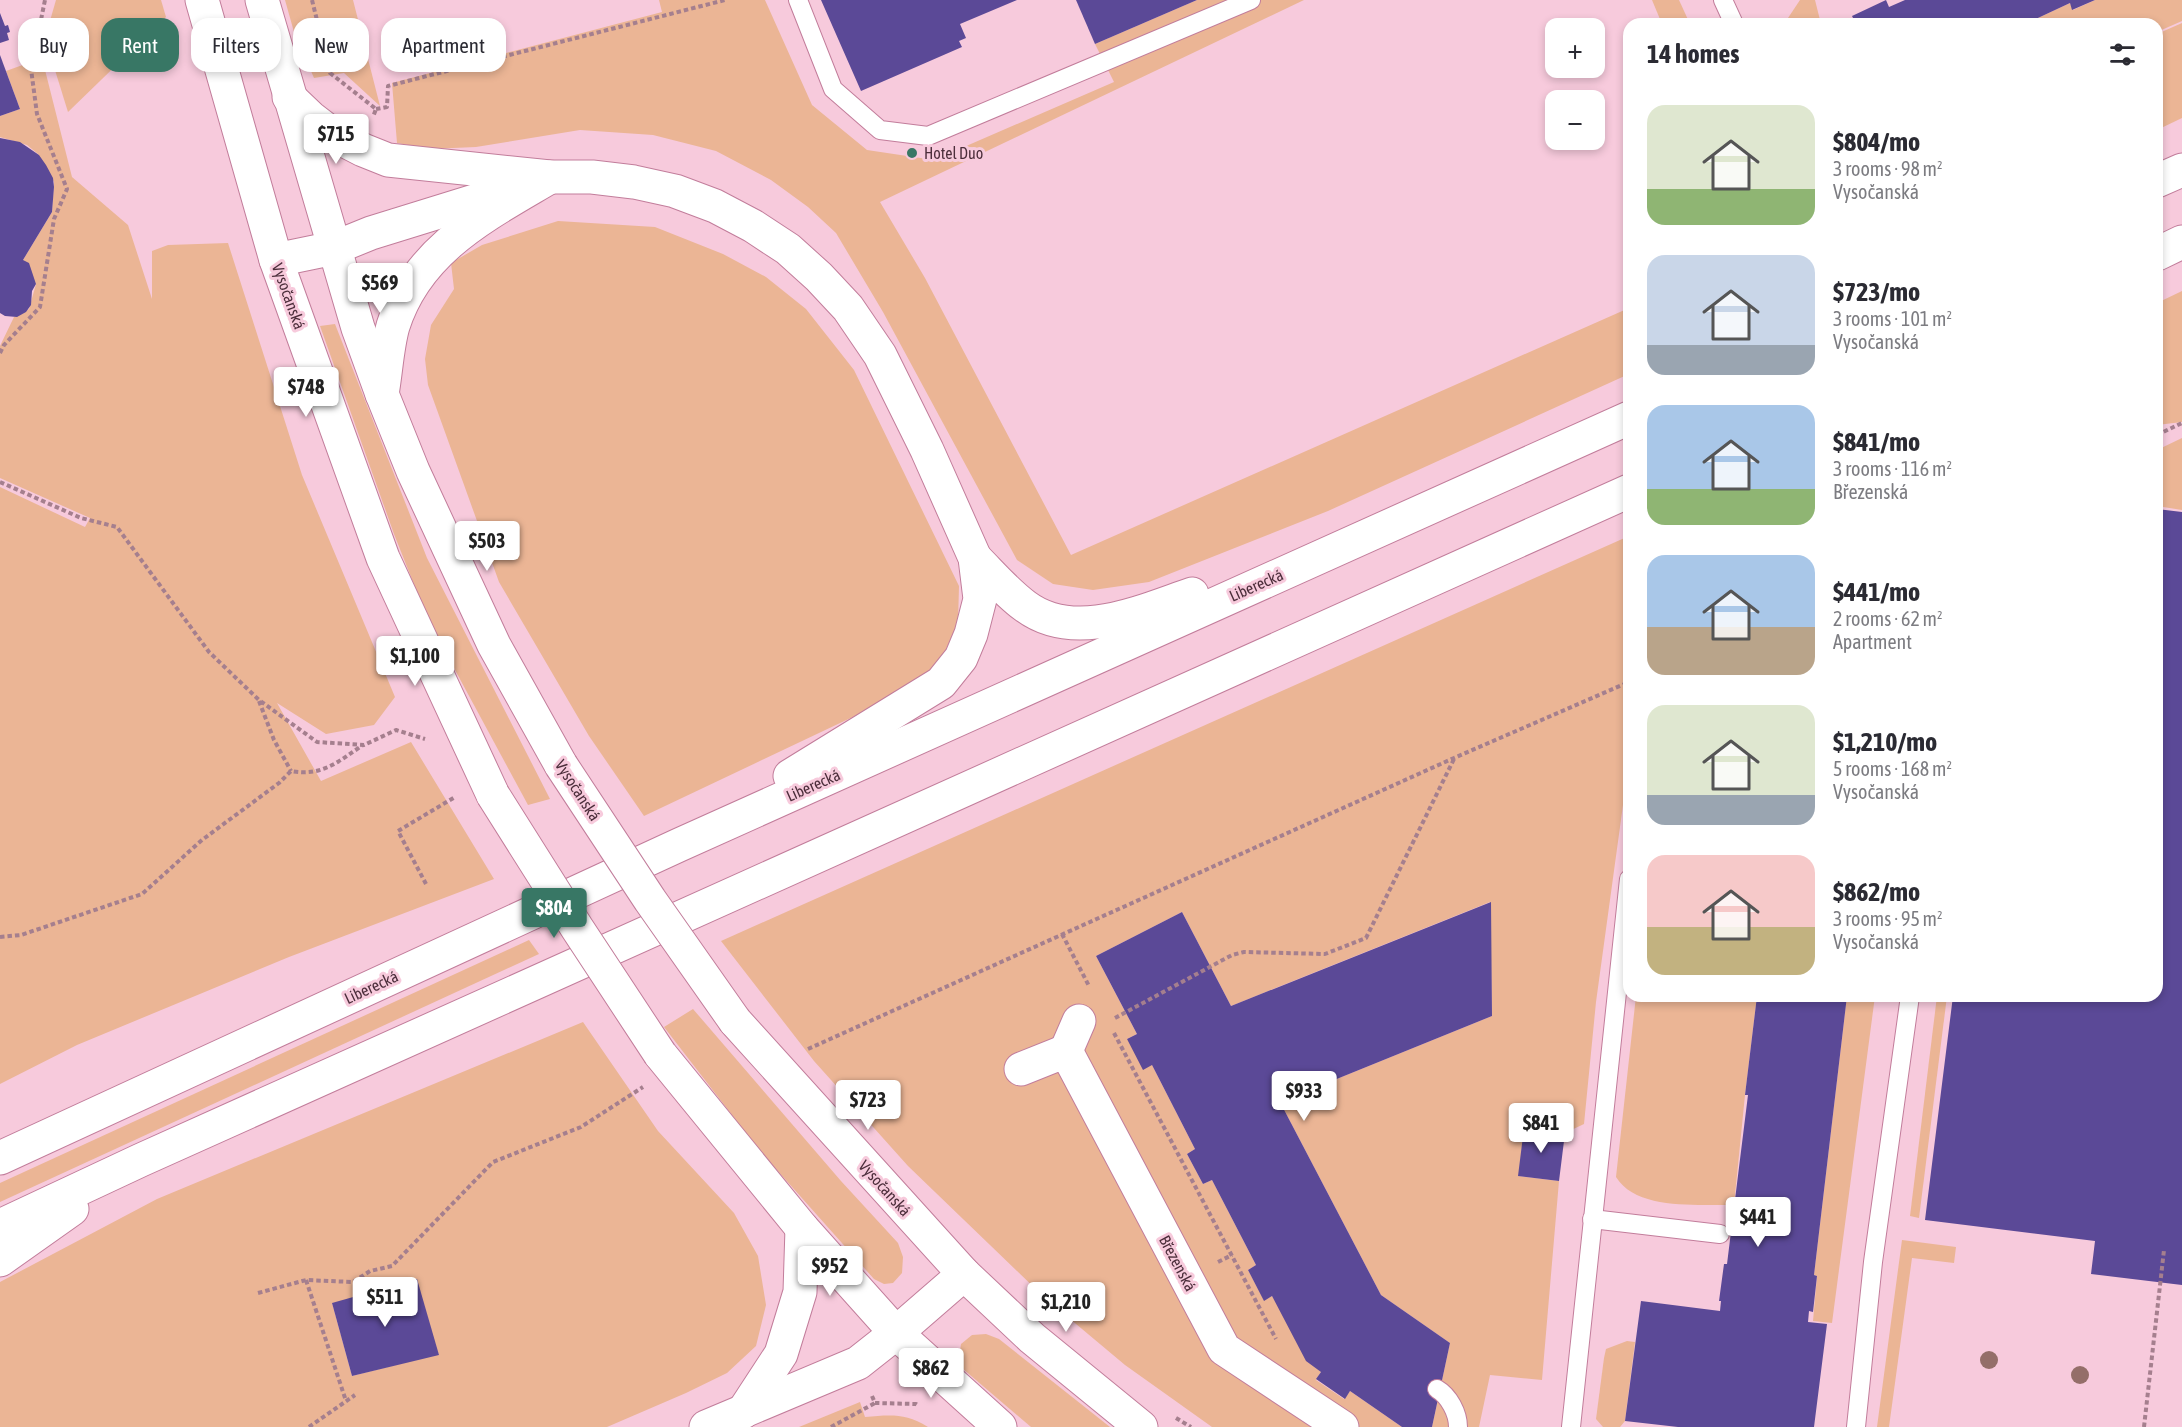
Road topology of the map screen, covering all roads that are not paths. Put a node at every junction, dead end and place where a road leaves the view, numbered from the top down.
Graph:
1 (202, 0) edge
2 (262, 0) edge
3 (798, 0) edge
4 (1251, 0) edge
5 (1724, 0) edge
6 (1732, 18) edge
7 (289, 97) junction
8 (2182, 170) edge
9 (550, 177) junction
10 (2163, 178) edge
11 (2182, 242) edge
12 (334, 248) junction
13 (2163, 251) edge
14 (276, 260) junction
15 (382, 394) junction
16 (1623, 421) edge
17 (1623, 494) edge
18 (1376, 532) junction
19 (975, 558) junction
20 (679, 845) junction
21 (1623, 934) edge
22 (1909, 1002) edge
23 (1093, 1012) road end
24 (1066, 1051) junction
25 (1021, 1069) dead end
26 (0, 1158) edge
27 (141, 1160) junction
28 (1592, 1219) junction
29 (0, 1226) edge
30 (802, 1228) junction
31 (1720, 1234) dead end
32 (0, 1260) edge
33 (964, 1274) junction
34 (896, 1333) junction
35 (1437, 1389) dead end
36 (743, 1413) junction
37 (706, 1427) edge
38 (1000, 1427) edge
39 (1141, 1427) edge
40 (1342, 1427) edge
41 (1458, 1427) edge
42 (1571, 1427) edge
43 (1856, 1427) edge

1 - 14 main road, Vysočanská
2 - 7 main road, Vysočanská
3 - 4 lane
5 - 6 lane
7 - 9 main road
7 - 12 main road, Vysočanská
8 - 10 main road
9 - 12 main road
9 - 15 main road
9 - 19 main road
11 - 13 main road
12 - 14 main road
12 - 15 main road, Vysočanská
14 - 30 main road, Vysočanská, bridge
15 - 33 main road, Vysočanská, bridge
16 - 18 main road, Liberecká
17 - 27 main road
18 - 19 main road
18 - 20 main road, Liberecká
19 - 20 main road
20 - 26 main road, Liberecká
21 - 28 lane
22 - 43 lane
23 - 24 main road
24 - 25 main road
24 - 40 main road, Březenská
27 - 29 main road
27 - 32 main road
28 - 31 lane
28 - 42 lane
30 - 34 main road, Vysočanská
30 - 36 main road
33 - 34 main road
33 - 39 main road, Vysočanská
34 - 36 main road
34 - 38 main road, Vysočanská
35 - 41 lane
36 - 37 main road

